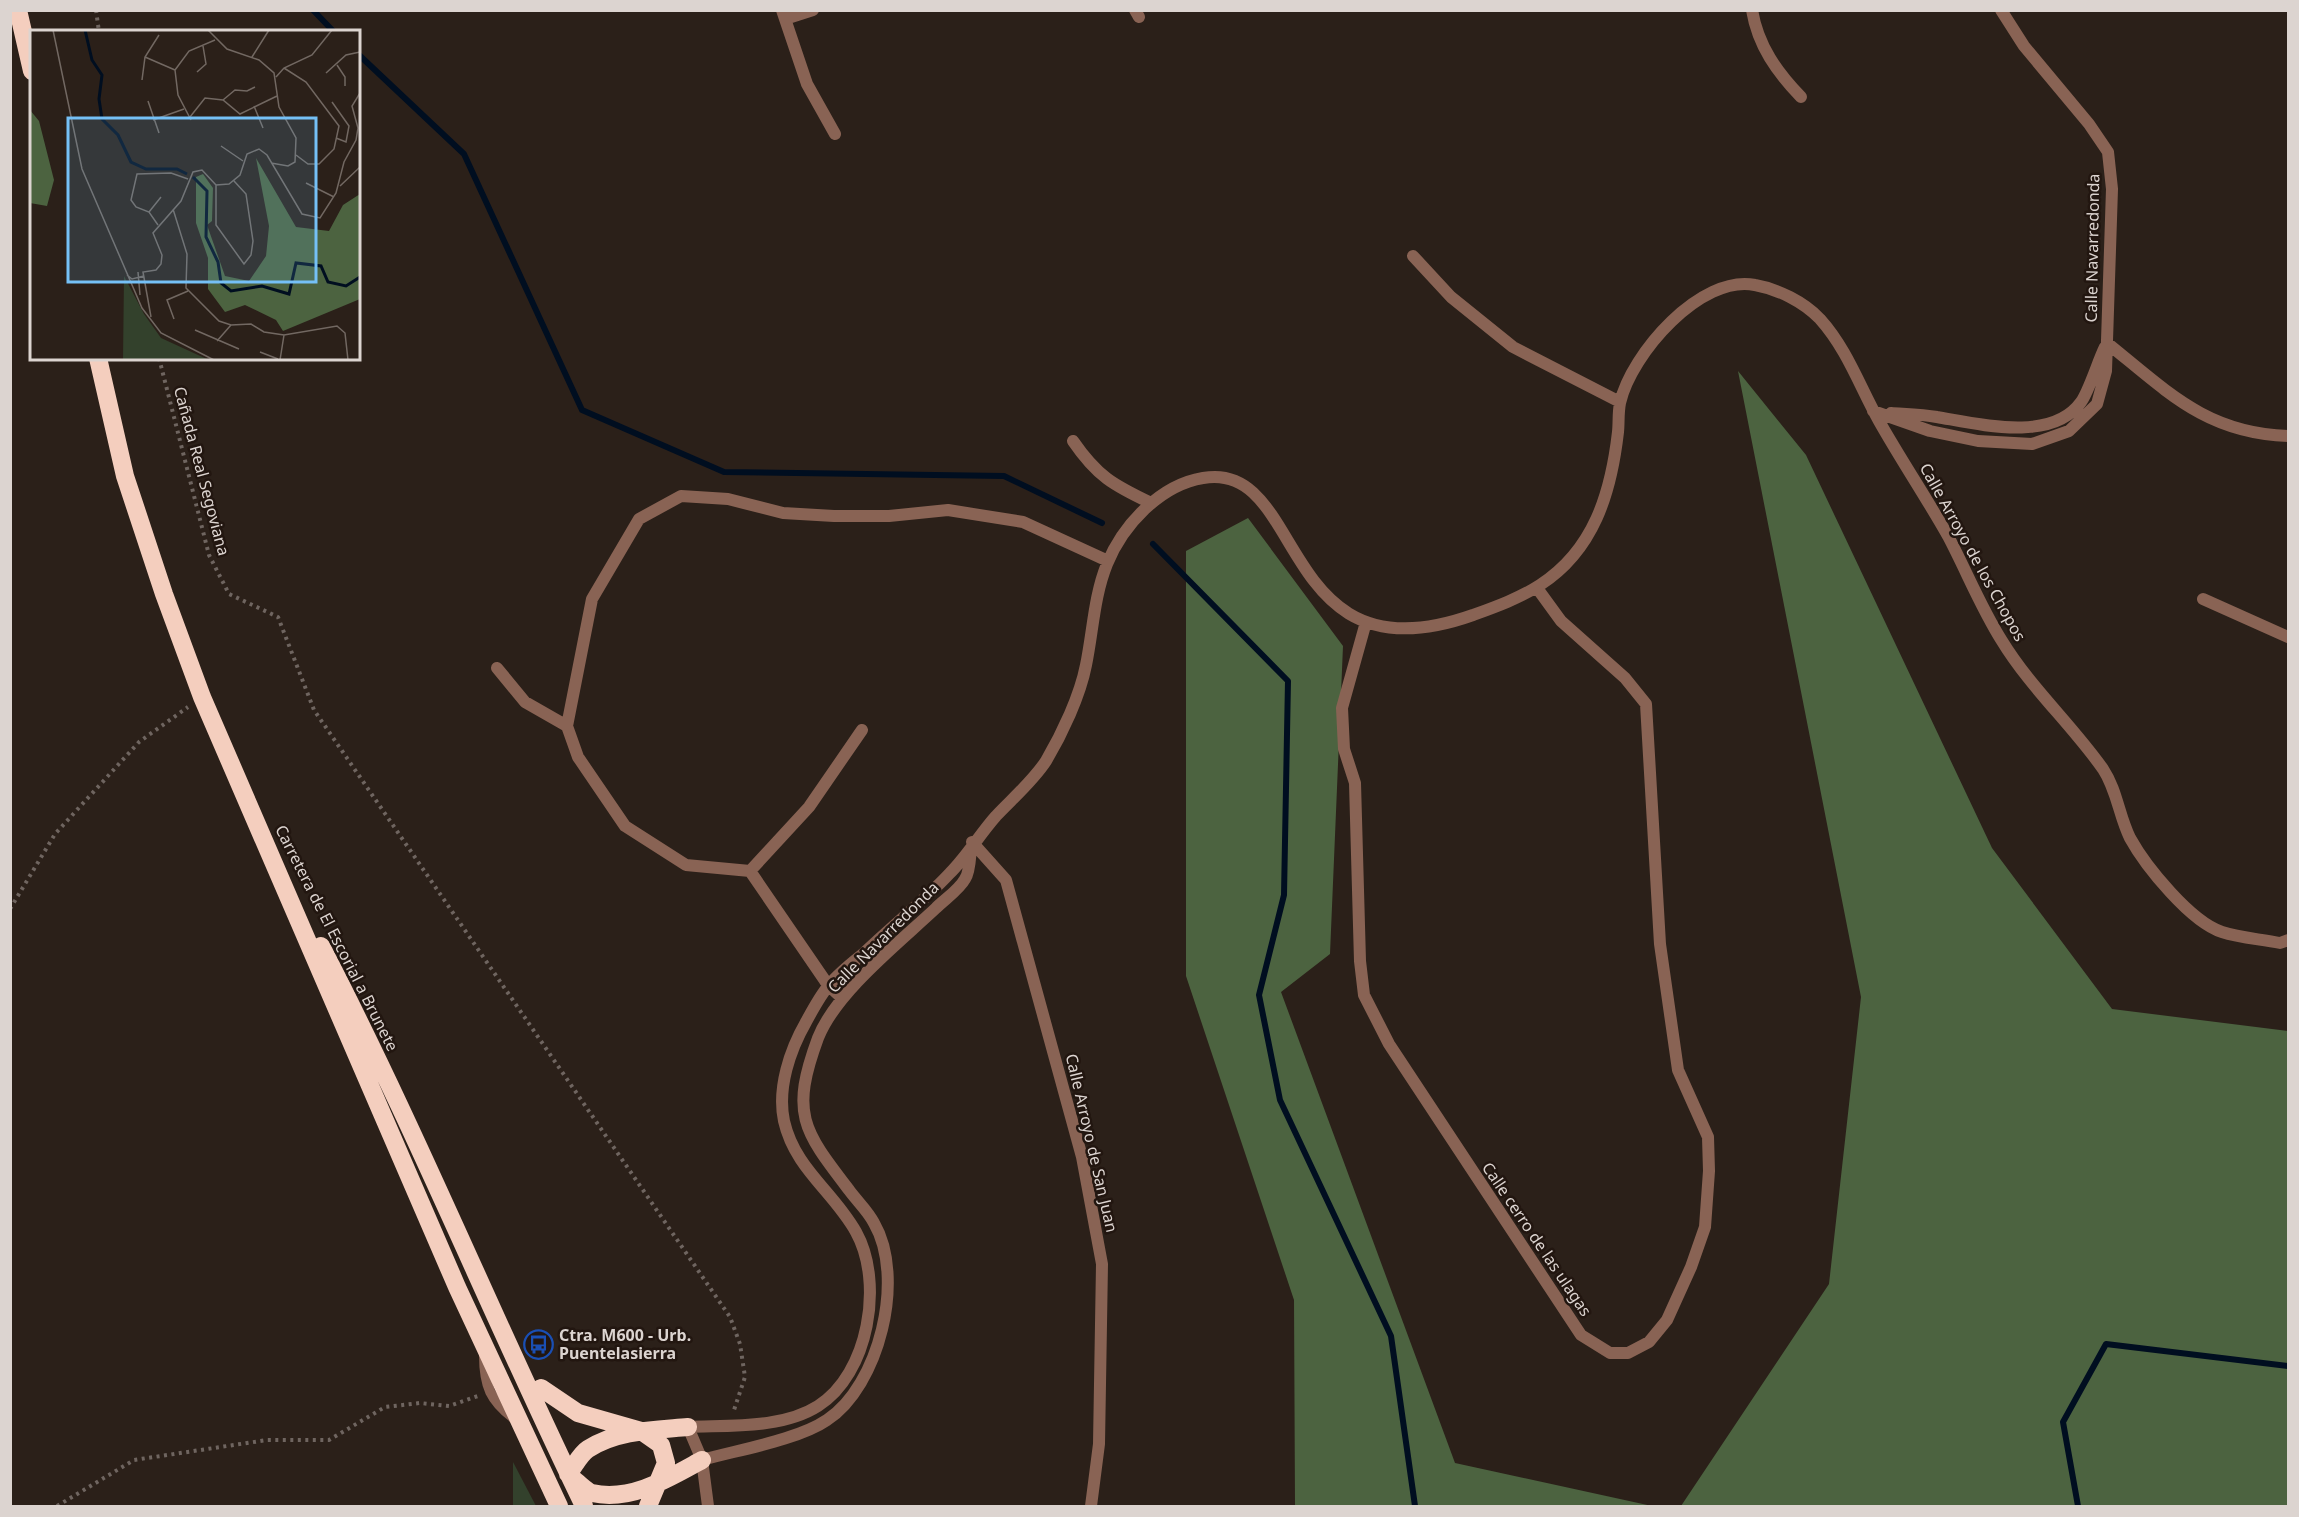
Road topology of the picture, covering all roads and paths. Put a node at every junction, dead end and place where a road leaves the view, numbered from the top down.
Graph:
1 (18, 10) edge
2 (96, 10) edge
3 (813, 10) edge
4 (1752, 10) edge
5 (2001, 10) edge
6 (783, 15) edge
7 (99, 30) edge
8 (30, 62) edge
9 (1801, 97) dead end
10 (835, 134) dead end
11 (1413, 256) dead end
12 (2107, 343) junction
13 (98, 360) edge
14 (160, 360) edge
15 (1620, 402) junction
16 (1873, 411) junction
17 (2289, 436) edge
18 (1073, 441) dead end
19 (1151, 503) junction
20 (1108, 561) junction
21 (1537, 588) junction
22 (2203, 599) dead end
23 (1366, 622) junction
24 (2289, 637) edge
25 (497, 668) dead end
26 (202, 697) junction
27 (567, 726) junction
28 (862, 730) dead end
29 (259, 828) junction
30 (972, 842) junction
31 (750, 871) junction
32 (10, 909) edge
33 (2289, 940) edge
34 (828, 985) junction
35 (842, 998) junction
36 (460, 1236) junction
37 (457, 1287) junction
38 (484, 1346) junction
39 (541, 1388) junction
40 (489, 1391) junction
41 (521, 1424) junction
42 (729, 1425) junction
43 (688, 1427) junction
44 (641, 1431) junction
45 (702, 1460) junction
46 (568, 1474) junction
47 (658, 1484) junction
48 (57, 1506) edge
49 (560, 1506) edge
50 (571, 1506) edge
51 (584, 1506) edge
52 (648, 1506) edge
53 (708, 1506) edge
54 (1090, 1506) edge

1 - 8 highway
2 - 7 path
3 - 6 street
4 - 9 street
5 - 12 street, Calle Navarredonda
6 - 10 street
11 - 15 street
12 - 16 street, Calle Navarredonda
12 - 17 street
13 - 26 highway
14 - 42 path, Cañada Real Segoviana
15 - 16 street, Calle Navarredonda
15 - 21 street, Calle Navarredonda
16 - 33 street, Calle Arroyo de los Chopos
18 - 19 street
19 - 20 street, Calle Navarredonda
19 - 23 street, Calle Navarredonda
20 - 27 street
20 - 30 street, Calle Navarredonda
21 - 23 street, Calle Navarredonda
21 - 23 street, Calle cerro de las ulagas
22 - 24 street
25 - 27 street
26 - 29 highway
26 - 32 path
27 - 31 street
28 - 31 street
29 - 36 highway, Carretera de El Escorial a Brunete
29 - 37 highway, Carretera de El Escorial a Brunete
30 - 34 street, Calle Navarredonda
30 - 35 street, Calle Navarredonda
30 - 54 street, Calle Arroyo de San Juan
31 - 34 street
34 - 35 street
34 - 42 street, Calle Navarredonda
35 - 45 street, Calle Navarredonda
36 - 39 highway
36 - 46 highway, Carretera de El Escorial a Brunete
37 - 38 highway, Carretera de El Escorial a Brunete
37 - 46 highway
38 - 40 lane
38 - 41 highway, Carretera de El Escorial a Brunete
39 - 44 highway
39 - 46 highway
40 - 41 lane
40 - 48 path
41 - 49 highway, Carretera de El Escorial a Brunete
42 - 43 street, Calle Navarredonda
43 - 44 highway
43 - 45 street
44 - 46 highway
44 - 47 highway
45 - 47 highway
45 - 53 street
46 - 47 highway
46 - 50 highway
46 - 51 highway, Carretera de El Escorial a Brunete
47 - 52 highway

